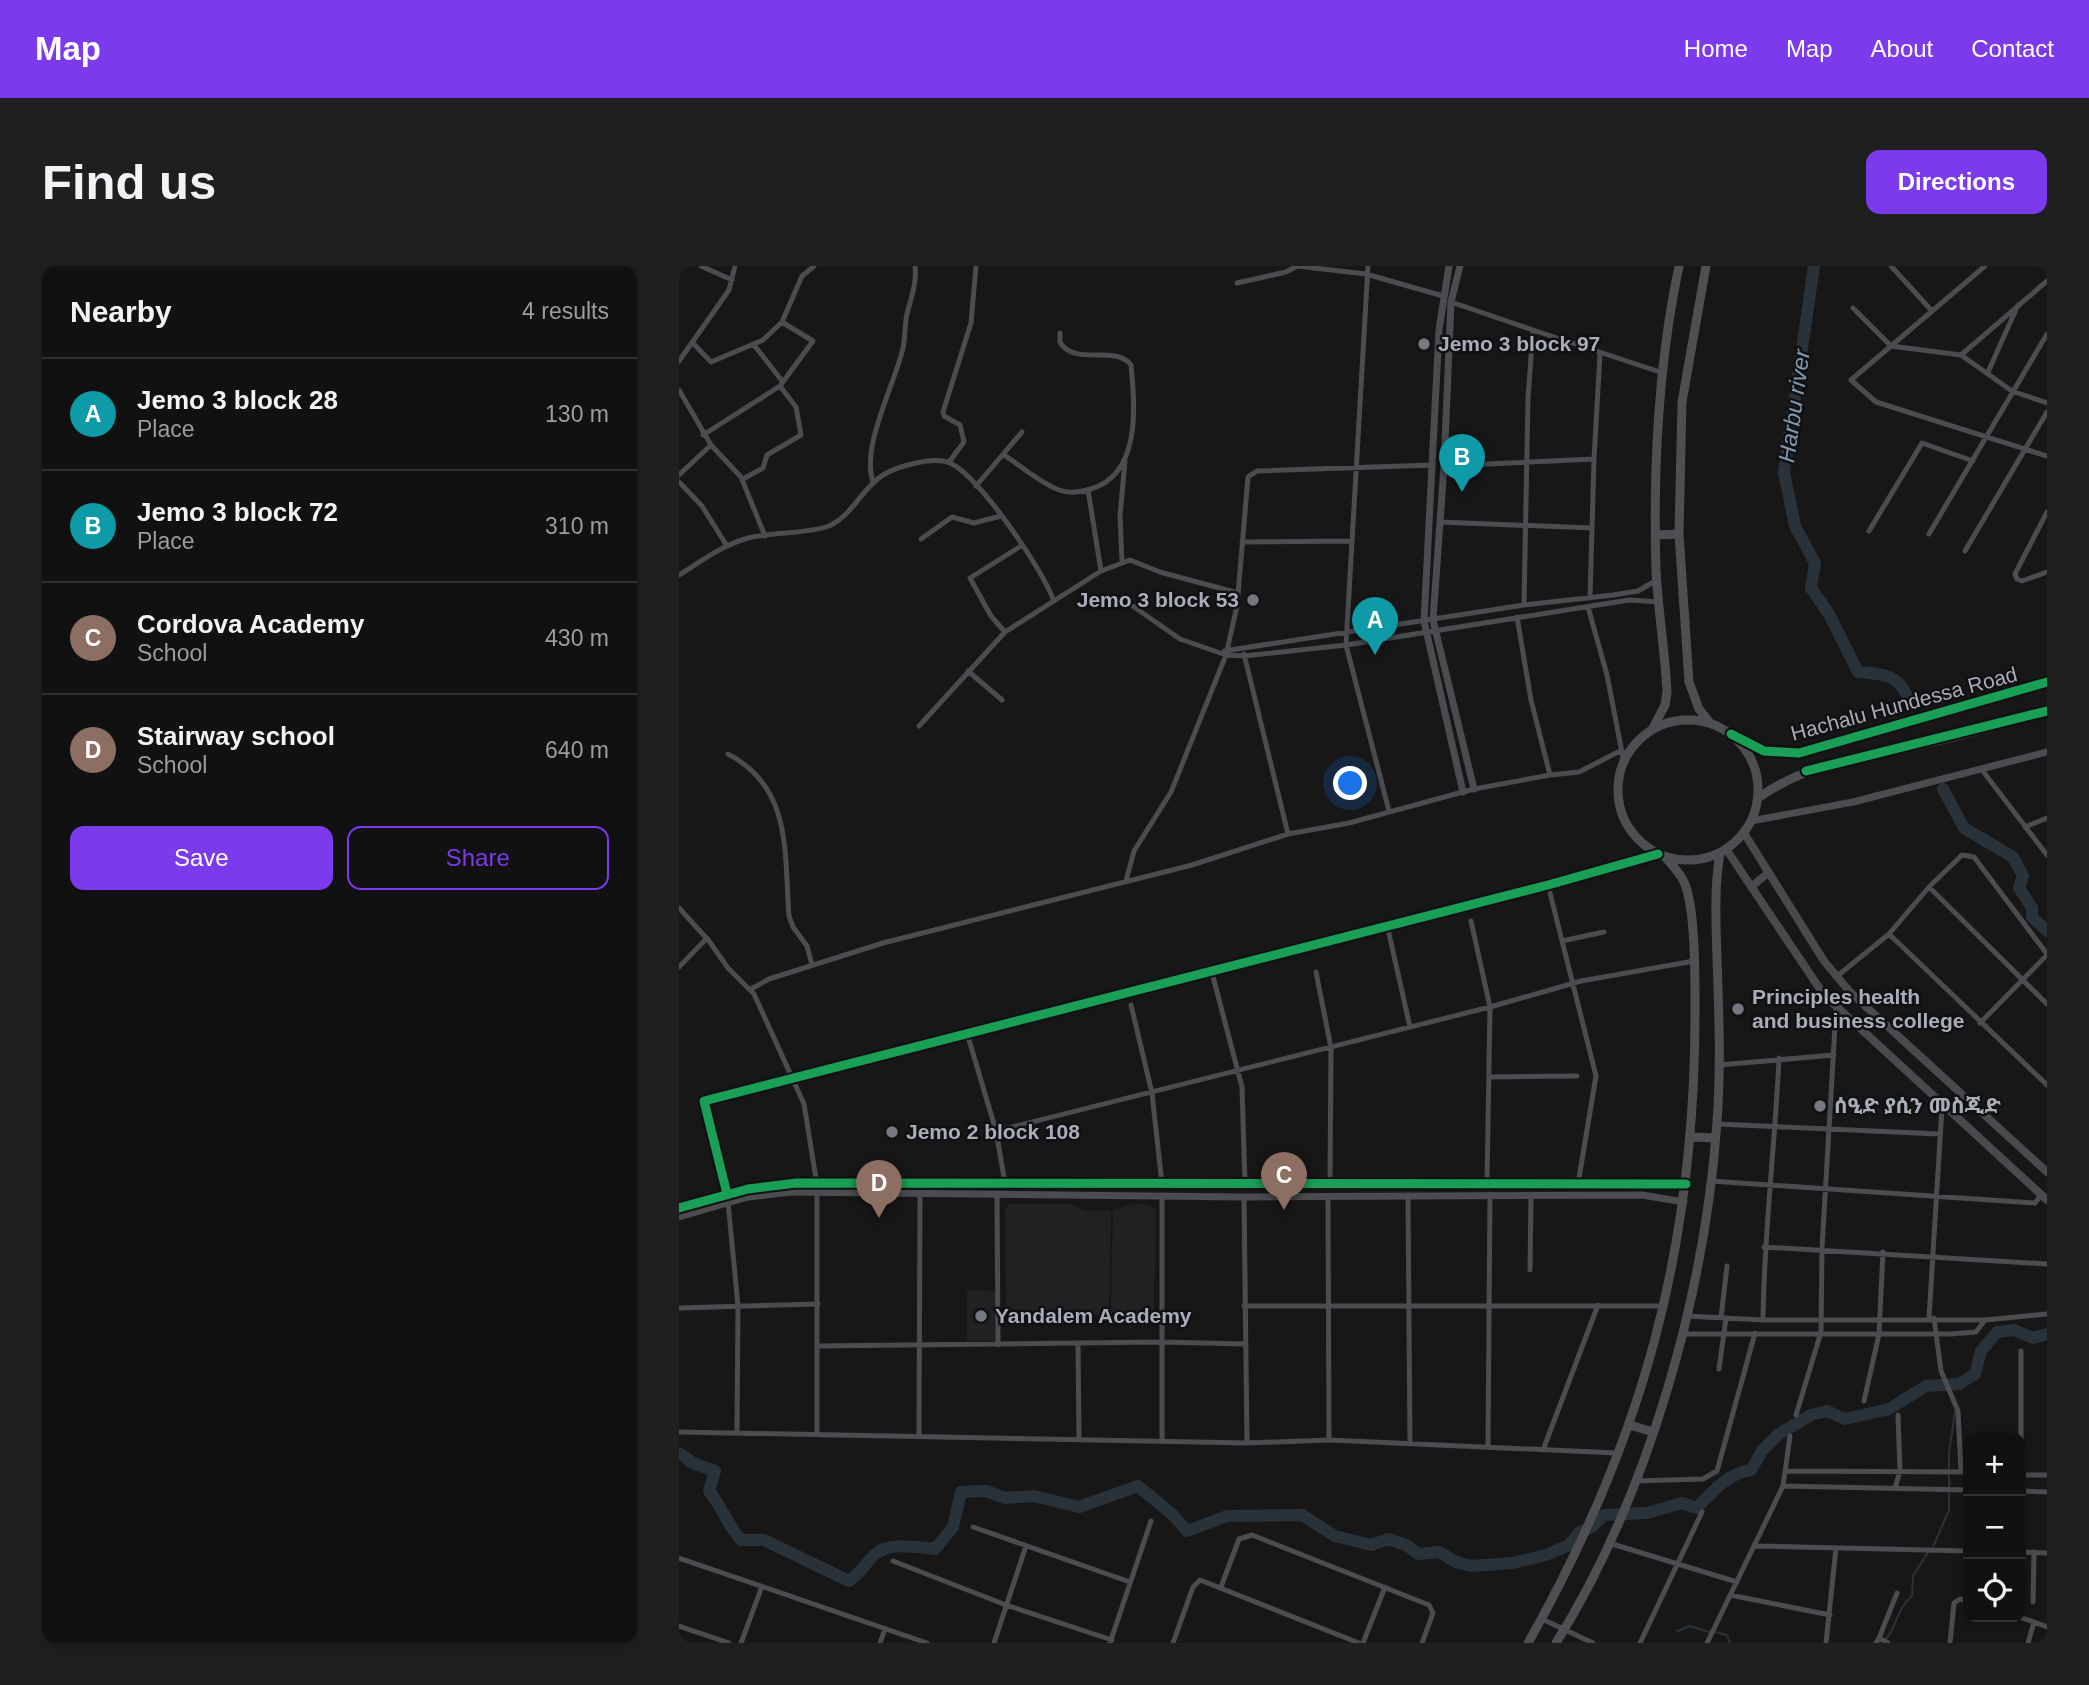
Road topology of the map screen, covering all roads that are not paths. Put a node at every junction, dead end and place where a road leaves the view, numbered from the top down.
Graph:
1 (701, 266) edge
2 (736, 266) edge
3 (814, 266) edge
4 (915, 266) edge
5 (976, 266) edge
6 (1297, 266) edge
7 (1368, 266) edge
8 (1449, 266) edge
9 (1460, 266) edge
10 (1679, 266) edge
11 (1706, 266) edge
12 (1891, 266) edge
13 (1971, 266) edge
14 (1985, 266) edge
15 (1977, 273) junction
16 (1366, 274) junction
17 (732, 280) junction
18 (2047, 281) edge
19 (1237, 283) dead end
20 (1443, 296) junction
21 (1451, 302) junction
22 (2018, 303) junction
23 (1853, 309) dead end
24 (1932, 311) junction
25 (782, 322) junction
26 (1439, 330) junction
27 (1450, 330) junction
28 (1533, 330) junction
29 (1060, 333) dead end
30 (2047, 334) edge
31 (692, 342) junction
32 (754, 345) junction
33 (1891, 346) junction
34 (1600, 354) junction
35 (1961, 355) junction
36 (679, 361) edge
37 (1988, 372) junction
38 (1663, 373) junction
39 (782, 384) junction
40 (679, 390) edge
41 (2012, 391) junction
42 (2047, 403) edge
43 (2047, 412) edge
44 (1022, 432) dead end
45 (703, 435) junction
46 (1987, 436) junction
47 (711, 444) junction
48 (2026, 449) junction
49 (1004, 454) junction
50 (2047, 456) edge
51 (1126, 458) junction
52 (1594, 459) junction
53 (1973, 460) junction
54 (1527, 461) junction
55 (949, 463) junction
56 (1434, 465) junction
57 (1444, 466) junction
58 (1356, 467) junction
59 (679, 475) edge
60 (743, 479) junction
61 (679, 482) edge
62 (873, 482) junction
63 (976, 485) junction
64 (1433, 489) junction
65 (1443, 489) junction
66 (1088, 490) junction
67 (2047, 512) edge
68 (1001, 516) junction
69 (1440, 522) junction
70 (1524, 526) junction
71 (1592, 528) junction
72 (1869, 531) dead end
73 (1679, 534) junction
74 (1930, 534) dead end
75 (1657, 535) junction
76 (765, 536) junction
77 (921, 539) dead end
78 (1351, 541) junction
79 (1242, 542) junction
80 (727, 546) junction
81 (1021, 546) junction
82 (1965, 551) dead end
83 (1122, 562) junction
84 (1101, 571) junction
85 (2047, 572) edge
86 (679, 575) edge
87 (1657, 580) junction
88 (1238, 593) junction
89 (1590, 598) junction
90 (1053, 599) junction
91 (1124, 600) dead end
92 (1563, 601) junction
93 (1659, 603) junction
94 (1524, 605) junction
95 (1588, 607) junction
96 (1564, 610) junction
97 (1497, 611) junction
98 (1517, 617) junction
99 (1433, 620) junction
100 (1499, 620) junction
101 (1424, 621) junction
102 (1434, 629) junction
103 (1425, 631) junction
104 (1005, 632) junction
105 (1346, 633) junction
106 (1346, 645) junction
107 (1224, 652) junction
108 (1244, 653) junction
109 (968, 671) junction
110 (2047, 682) edge
111 (1003, 700) dead end
112 (2047, 711) edge
113 (1710, 723) junction
114 (919, 726) dead end
115 (1652, 730) junction
116 (1731, 734) junction
117 (1622, 750) junction
118 (727, 754) dead end
119 (2046, 755) edge
120 (1624, 763) junction
121 (1982, 770) junction
122 (1550, 775) junction
123 (1474, 789) junction
124 (1463, 792) junction
125 (1758, 798) junction
126 (1389, 811) junction
127 (2047, 818) edge
128 (1751, 821) junction
129 (2025, 827) junction
130 (1744, 833) junction
131 (1288, 834) junction
132 (1723, 851) junction
133 (1662, 855) junction
134 (2047, 855) edge
135 (1769, 873) junction
136 (1126, 881) junction
137 (1548, 885) junction
138 (1751, 887) junction
139 (1929, 887) junction
140 (679, 908) edge
141 (1471, 921) dead end
142 (1387, 925) junction
143 (1604, 932) dead end
144 (1889, 934) junction
145 (707, 938) junction
146 (1562, 941) junction
147 (2047, 955) edge
148 (1694, 961) junction
149 (812, 965) junction
150 (679, 967) edge
151 (1211, 969) junction
152 (1316, 972) dead end
153 (1836, 977) junction
154 (2023, 980) junction
155 (1573, 983) junction
156 (751, 989) junction
157 (1850, 992) junction
158 (2047, 1004) edge
159 (1131, 1005) dead end
160 (1490, 1007) junction
161 (1836, 1009) junction
162 (1980, 1023) junction
163 (1410, 1027) junction
164 (967, 1032) junction
165 (1331, 1048) junction
166 (1834, 1055) junction
167 (1779, 1058) junction
168 (1719, 1065) junction
169 (1238, 1070) junction
170 (1577, 1076) dead end
171 (1490, 1077) junction
172 (791, 1078) junction
173 (2047, 1085) edge
174 (1152, 1093) junction
175 (1942, 1107) junction
176 (1717, 1124) junction
177 (1776, 1126) junction
178 (1829, 1127) junction
179 (996, 1131) junction
180 (1940, 1134) junction
181 (1692, 1138) junction
182 (1715, 1139) junction
183 (2047, 1172) edge
184 (1711, 1181) junction
185 (1005, 1182) junction
186 (1487, 1183) junction
187 (1162, 1184) junction
188 (1305, 1184) junction
189 (1330, 1184) junction
190 (1544, 1184) junction
191 (1578, 1184) junction
192 (1686, 1184) junction
193 (1052, 1185) junction
194 (1245, 1185) junction
195 (1770, 1187) junction
196 (816, 1189) junction
197 (1828, 1190) junction
198 (1490, 1194) junction
199 (1531, 1194) junction
200 (1544, 1194) junction
201 (997, 1195) junction
202 (1051, 1195) junction
203 (1408, 1195) junction
204 (919, 1196) junction
205 (1162, 1196) junction
206 (1328, 1196) junction
207 (1937, 1196) junction
208 (1244, 1197) junction
209 (1305, 1197) junction
210 (728, 1198) junction
211 (2044, 1198) edge
212 (1684, 1202) junction
213 (679, 1208) edge
214 (679, 1217) edge
215 (1764, 1247) junction
216 (1822, 1248) junction
217 (1884, 1252) junction
218 (1932, 1256) junction
219 (2047, 1264) edge
220 (1727, 1266) dead end
221 (1530, 1269) dead end
222 (818, 1304) junction
223 (1490, 1304) junction
224 (1410, 1305) junction
225 (1598, 1305) junction
226 (738, 1306) junction
227 (1244, 1306) junction
228 (1665, 1306) junction
229 (1328, 1307) junction
230 (679, 1308) edge
231 (2047, 1314) edge
232 (1686, 1316) junction
233 (1724, 1318) junction
234 (1931, 1318) junction
235 (1881, 1319) junction
236 (1763, 1320) junction
237 (1823, 1320) junction
238 (1985, 1320) junction
239 (1821, 1332) junction
240 (1755, 1333) junction
241 (1681, 1334) junction
242 (1725, 1334) junction
243 (1879, 1334) junction
244 (1936, 1334) junction
245 (1160, 1342) junction
246 (1078, 1343) junction
247 (1245, 1344) junction
248 (918, 1345) junction
249 (998, 1345) junction
250 (817, 1346) junction
251 (2021, 1351) dead end
252 (1719, 1368) dead end
253 (1864, 1401) dead end
254 (1796, 1415) dead end
255 (1898, 1415) dead end
256 (1630, 1425) junction
257 (737, 1431) junction
258 (679, 1432) edge
259 (1653, 1432) junction
260 (817, 1433) junction
261 (2021, 1433) edge
262 (919, 1436) junction
263 (1790, 1436) dead end
264 (1079, 1438) junction
265 (1162, 1440) junction
266 (1329, 1440) junction
267 (1247, 1443) junction
268 (1410, 1444) junction
269 (1488, 1447) junction
270 (1543, 1450) junction
271 (1620, 1453) junction
272 (1963, 1455) edge
273 (1786, 1471) junction
274 (1900, 1471) junction
275 (1963, 1472) edge
276 (2026, 1475) edge
277 (2047, 1475) edge
278 (1635, 1481) junction
279 (1783, 1486) junction
280 (1895, 1488) junction
281 (1963, 1490) edge
282 (2026, 1491) edge
283 (2047, 1492) edge
284 (1702, 1512) dead end
285 (1151, 1521) dead end
286 (973, 1527) dead end
287 (1609, 1544) junction
288 (1026, 1546) junction
289 (1755, 1546) junction
290 (1836, 1548) junction
291 (1963, 1551) edge
292 (2026, 1552) edge
293 (2034, 1552) junction
294 (2047, 1552) edge
295 (679, 1558) edge
296 (893, 1561) dead end
297 (1678, 1563) junction
298 (1130, 1582) junction
299 (1737, 1582) junction
300 (1221, 1587) junction
301 (1385, 1587) junction
302 (761, 1588) junction
303 (1897, 1593) dead end
304 (1730, 1595) junction
305 (1963, 1600) edge
306 (2033, 1602) dead end
307 (1006, 1605) junction
308 (1830, 1615) junction
309 (1542, 1619) junction
310 (2026, 1619) edge
311 (2034, 1622) junction
312 (679, 1626) edge
313 (2047, 1627) edge
314 (885, 1629) junction
315 (1564, 1630) junction
316 (1878, 1641) edge
317 (1111, 1642) edge
318 (728, 1643) edge
319 (740, 1643) edge
320 (880, 1643) edge
321 (927, 1643) edge
322 (994, 1643) edge
323 (1173, 1643) edge
324 (1361, 1643) edge
325 (1422, 1643) edge
326 (1528, 1643) edge
327 (1556, 1643) edge
328 (1593, 1643) edge
329 (1640, 1643) edge
330 (1707, 1643) edge
331 (1826, 1643) edge
332 (1888, 1643) edge
333 (1950, 1643) edge
334 (2028, 1643) edge

1 - 17 street
2 - 17 street
3 - 25 street
4 - 62 street
5 - 55 street
6 - 16 street
6 - 19 street
7 - 16 street
8 - 20 street
9 - 21 street
10 - 38 main road
11 - 73 main road
12 - 24 street
13 - 15 street
14 - 15 street
15 - 24 street
16 - 20 street
16 - 58 street
17 - 31 street
18 - 22 street
20 - 26 street
21 - 27 street
21 - 28 street
22 - 35 street
22 - 37 street
23 - 33 street
24 - 33 street
25 - 32 street
25 - 39 street
26 - 27 street
26 - 56 street
27 - 57 street
28 - 34 street
28 - 54 street
29 - 51 street
30 - 41 street
31 - 32 street
31 - 36 street
32 - 39 street
33 - 35 street
33 - 46 street
34 - 38 street
34 - 52 street
35 - 37 street
37 - 41 street
38 - 75 main road
39 - 45 street
39 - 60 street
40 - 45 street
41 - 42 street
41 - 46 street
43 - 48 street
44 - 49 street
45 - 47 street
46 - 48 street
46 - 53 street
47 - 59 street
47 - 60 street
48 - 50 street
48 - 82 street
49 - 63 street
49 - 66 street
51 - 66 street
51 - 83 street
52 - 54 street
52 - 71 street
53 - 72 street
53 - 74 street
54 - 57 street
54 - 70 street
55 - 62 street
55 - 63 street
56 - 58 street
56 - 64 street
57 - 65 street
58 - 78 street
58 - 79 street
60 - 76 street
61 - 80 street
62 - 76 street
63 - 68 street
64 - 65 street
64 - 101 street
65 - 69 street
66 - 84 street
67 - 85 street
68 - 77 street
68 - 81 street
69 - 70 street
69 - 99 street
70 - 71 street
70 - 94 street
71 - 89 street
73 - 75 main road
73 - 113 main road
75 - 87 main road
76 - 80 street
78 - 79 street
78 - 105 street
79 - 88 street
80 - 86 street
81 - 90 street
81 - 104 street
83 - 84 street
83 - 88 street
84 - 90 street
87 - 89 street
87 - 93 main road
88 - 107 street
89 - 92 street
90 - 104 street
91 - 107 street
92 - 94 street
92 - 96 street
93 - 95 street
93 - 115 main road
94 - 97 street
95 - 96 street
95 - 117 street
96 - 98 street
97 - 99 street
97 - 100 street
98 - 100 street
98 - 122 street
99 - 101 street
99 - 102 street
100 - 102 street
101 - 103 street
101 - 105 street
102 - 103 street
102 - 123 street
103 - 106 street
103 - 124 street
104 - 109 street
105 - 106 street
105 - 108 street
106 - 108 street
106 - 126 street
107 - 108 street
107 - 136 street
108 - 131 street
109 - 111 street
109 - 114 street
110 - 116 main road, Hachalu Hundessa Road
112 - 125 main road
113 - 115 main road
113 - 116 main road
115 - 120 main road
116 - 125 main road
117 - 120 street
117 - 122 street
118 - 149 street
119 - 121 street
120 - 133 main road
121 - 128 street
121 - 129 street
122 - 123 street
123 - 124 street
124 - 126 street
125 - 128 main road
126 - 131 street
127 - 129 street
128 - 130 main road
129 - 134 street
130 - 132 main road
130 - 135 main road
131 - 136 street
132 - 133 main road
132 - 138 main road
132 - 168 main road
133 - 137 street
133 - 148 main road
135 - 138 main road
135 - 153 main road
136 - 149 street
137 - 142 street
137 - 146 street
138 - 161 main road
139 - 144 street
139 - 147 street
139 - 154 street
140 - 145 street
141 - 160 street
142 - 151 street
142 - 163 street
143 - 146 street
144 - 153 street
144 - 162 street
145 - 150 street
145 - 156 street
146 - 155 street
147 - 154 street
148 - 155 street
148 - 181 main road
149 - 156 street
151 - 164 street
151 - 169 street
152 - 165 street
153 - 157 main road
154 - 158 street
154 - 162 street
155 - 160 street
155 - 191 street
156 - 172 street
157 - 161 street
157 - 183 main road
159 - 174 street
160 - 163 street
160 - 171 street
161 - 166 street
161 - 175 main road
162 - 173 street
163 - 165 street
164 - 172 street
164 - 179 street
165 - 169 street
165 - 189 street
166 - 167 street
166 - 178 street
167 - 168 street
167 - 177 street
168 - 176 main road
169 - 174 street
169 - 194 street
170 - 171 street
171 - 186 street
172 - 196 street
172 - 210 street
174 - 179 street
174 - 187 street
175 - 180 street
175 - 211 main road
176 - 177 street
176 - 182 main road
177 - 178 street
177 - 195 street
178 - 180 street
178 - 197 street
179 - 185 street
180 - 207 street
181 - 182 main road
181 - 192 main road
182 - 184 main road
184 - 195 street
184 - 232 main road
185 - 193 street
185 - 196 street
186 - 189 street
186 - 190 street
187 - 193 street
187 - 194 street
188 - 189 street
188 - 194 street
188 - 209 street
190 - 191 street
190 - 200 street
191 - 192 street
192 - 212 main road
193 - 202 street
195 - 197 street
195 - 215 street
196 - 204 street
196 - 210 street
196 - 222 street
197 - 207 street
197 - 216 street
198 - 199 street
198 - 203 street
198 - 223 street
199 - 200 street
199 - 221 street
200 - 212 street
201 - 202 street
201 - 204 street
201 - 249 street
202 - 205 street
203 - 206 street
203 - 224 street
204 - 248 street
205 - 208 street
205 - 245 street
206 - 209 street
206 - 229 street
207 - 211 street
207 - 218 street
208 - 209 street
208 - 227 street
210 - 213 street
210 - 214 street
210 - 226 street
212 - 228 main road
215 - 216 street
215 - 236 street
216 - 217 street
216 - 237 street
217 - 218 street
217 - 235 street
218 - 219 street
218 - 234 street
220 - 233 street
222 - 226 street
222 - 250 street
223 - 224 street
223 - 225 street
223 - 269 street
224 - 229 street
224 - 268 street
225 - 228 street
225 - 270 street
226 - 230 street
226 - 257 street
227 - 229 street
227 - 247 street
228 - 256 main road
229 - 266 street
231 - 238 street
232 - 233 street
232 - 241 main road
233 - 236 street
233 - 242 street
234 - 235 street
234 - 238 street
234 - 244 street
235 - 237 street
235 - 243 street
236 - 237 street
237 - 239 street
238 - 244 street
239 - 240 street
239 - 243 street
239 - 254 street
240 - 242 street
240 - 278 street
241 - 242 street
241 - 259 main road
242 - 252 street
243 - 244 street
243 - 253 street
244 - 272 street
245 - 246 street
245 - 247 street
245 - 265 street
246 - 249 street
246 - 264 street
247 - 267 street
248 - 249 street
248 - 250 street
248 - 262 street
250 - 260 street
251 - 261 street
255 - 274 street
256 - 259 main road
256 - 271 main road
257 - 258 street
257 - 260 street
259 - 278 main road
260 - 262 street
262 - 264 street
263 - 273 street
264 - 265 street
265 - 267 street
266 - 267 street
266 - 268 street
268 - 269 street
269 - 270 street
270 - 271 street
271 - 309 main road
273 - 274 street
273 - 279 street
274 - 275 street
274 - 280 street
276 - 277 street
278 - 287 main road
279 - 280 street
279 - 289 street
280 - 281 street
282 - 283 street
284 - 297 street
285 - 298 street
286 - 288 street
287 - 297 street
287 - 315 main road
288 - 298 street
288 - 307 street
289 - 290 street
289 - 299 street
290 - 291 street
290 - 308 street
292 - 293 street
293 - 294 street
293 - 306 street
295 - 302 street
296 - 307 street
297 - 299 street
297 - 329 street
298 - 317 street
299 - 304 street
300 - 301 street
300 - 323 street
300 - 324 street
301 - 324 street
301 - 325 street
302 - 314 street
302 - 319 street
303 - 316 street
304 - 308 street
304 - 330 street
305 - 333 street
307 - 317 street
307 - 322 street
308 - 331 street
309 - 315 street
309 - 326 main road
310 - 311 street
311 - 313 street
311 - 334 street
312 - 318 street
314 - 320 street
314 - 321 street
315 - 327 main road
315 - 328 street
316 - 332 street

